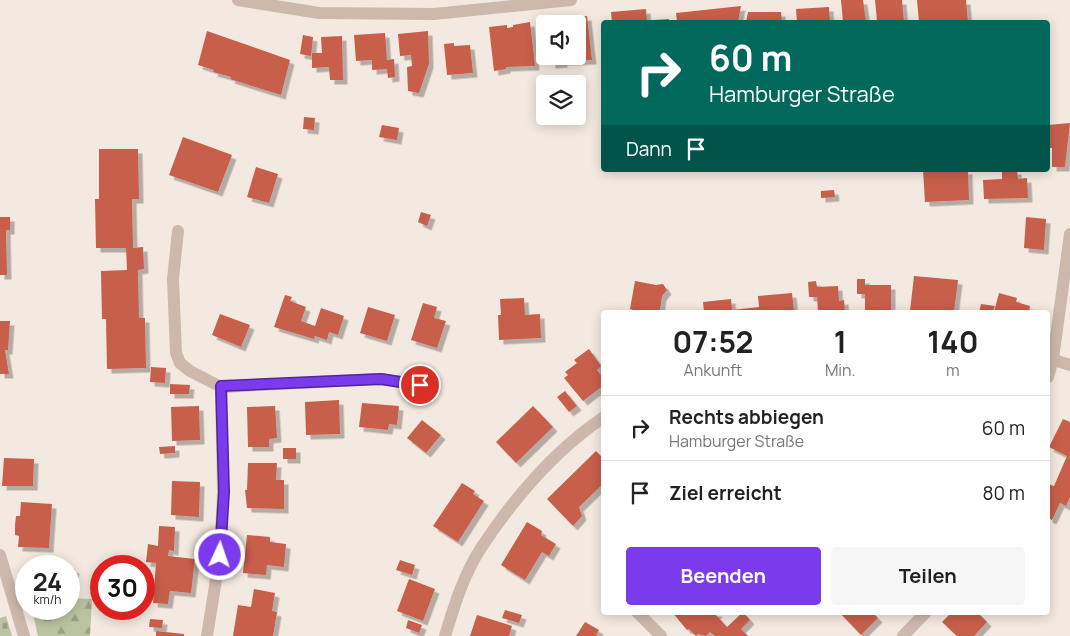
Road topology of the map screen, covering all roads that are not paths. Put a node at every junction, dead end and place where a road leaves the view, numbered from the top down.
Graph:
1 (238, 0) edge
2 (571, 0) edge
3 (178, 230) dead end
4 (1070, 234) edge
5 (1050, 358) edge
6 (1070, 365) edge
7 (420, 385) dead end
8 (221, 386) junction
9 (601, 419) edge
10 (0, 555) edge
11 (640, 615) edge
12 (923, 615) edge
13 (24, 636) edge
14 (207, 636) edge
15 (445, 636) edge
16 (661, 636) edge
17 (903, 636) edge

1 - 2 street
3 - 8 street
4 - 5 street
5 - 6 street
7 - 8 street
8 - 14 street
9 - 15 street
10 - 13 street
11 - 16 street
12 - 17 street

